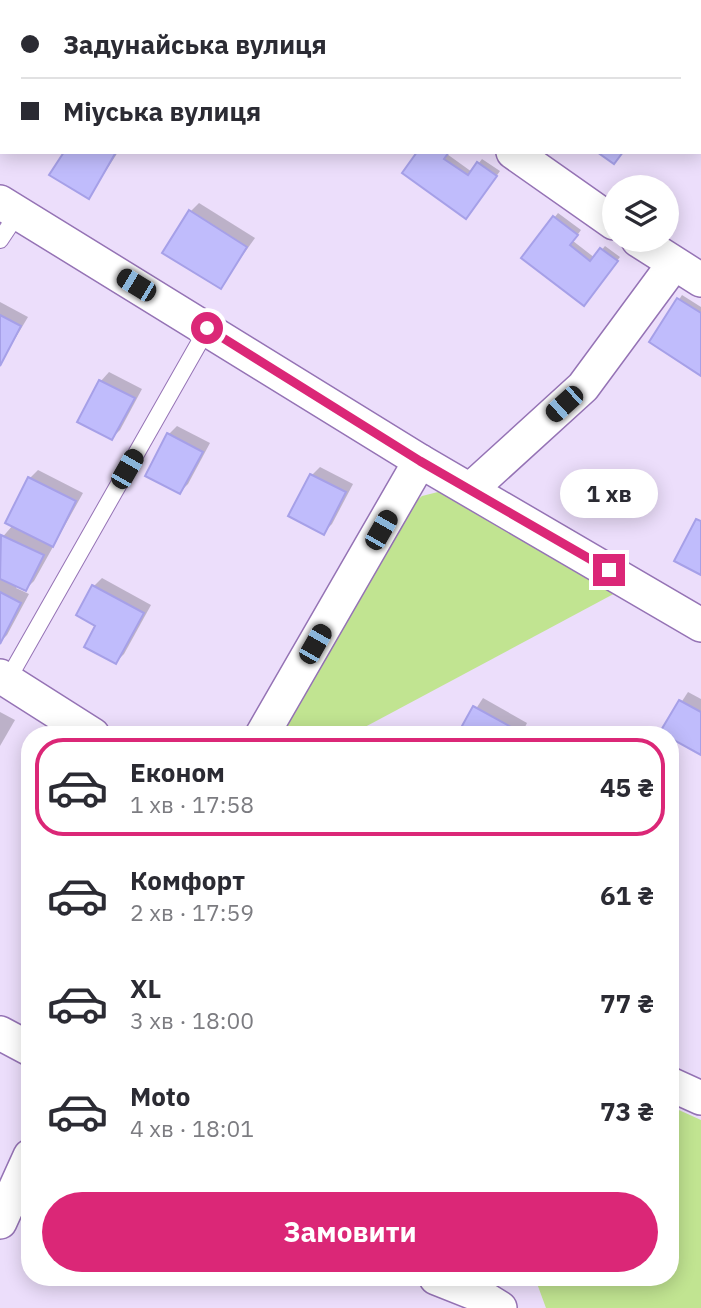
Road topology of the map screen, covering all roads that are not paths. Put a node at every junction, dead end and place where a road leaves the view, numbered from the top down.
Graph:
1 (516, 154) edge
2 (602, 215) edge
3 (6, 218) edge
4 (656, 252) edge
5 (687, 272) edge
6 (207, 328) junction
7 (420, 461) junction
8 (471, 489) junction
9 (701, 625) edge
10 (4, 678) edge
11 (79, 726) edge
12 (267, 726) edge
13 (0, 1033) edge
14 (21, 1044) edge
15 (679, 1088) edge
16 (701, 1098) edge
17 (21, 1176) edge
18 (0, 1222) edge
19 (465, 1286) edge
20 (490, 1293) edge

1 - 2 street
3 - 6 street
4 - 5 street
5 - 8 street
6 - 7 street
6 - 10 lane
7 - 8 street
7 - 12 street
8 - 9 street
10 - 11 street
13 - 14 street
15 - 16 street
17 - 18 street
19 - 20 street

